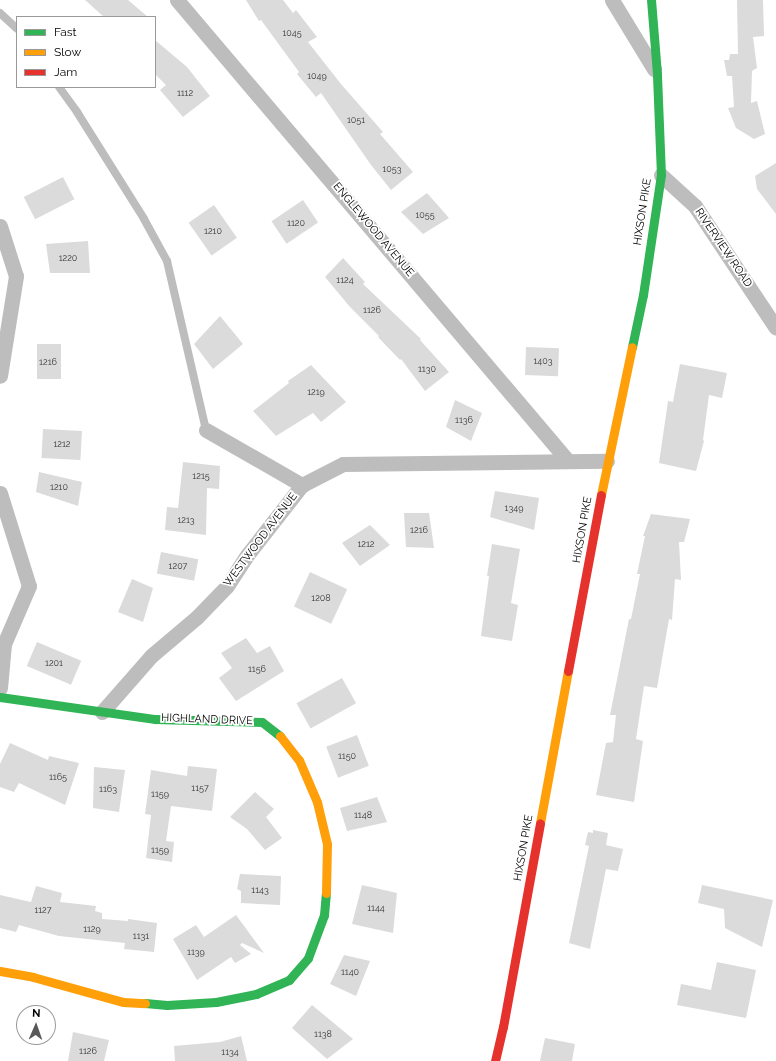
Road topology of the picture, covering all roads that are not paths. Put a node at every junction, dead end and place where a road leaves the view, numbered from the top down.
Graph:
1 (178, 0) edge
2 (612, 0) edge
3 (651, 0) edge
4 (0, 13) edge
5 (16, 28) edge
6 (657, 74) junction
7 (60, 88) edge
8 (661, 175) junction
9 (0, 226) edge
10 (776, 328) edge
11 (0, 376) edge
12 (206, 430) joint
13 (568, 461) junction
14 (608, 461) junction
15 (302, 485) junction
16 (0, 493) edge
17 (0, 688) edge
18 (0, 697) edge
19 (102, 712) junction
20 (0, 971) edge
21 (495, 1061) edge

1 - 13 street, ENGLEWOOD AVENUE
2 - 6 street
3 - 6 main road, HIXSON PIKE
4 - 5 lane
6 - 8 main road, HIXSON PIKE
7 - 12 lane
8 - 10 street, RIVERVIEW ROAD
8 - 14 main road, HIXSON PIKE
9 - 11 street
12 - 15 street
13 - 14 street, WESTWOOD AVENUE
13 - 15 street, WESTWOOD AVENUE
14 - 21 main road, HIXSON PIKE
15 - 19 street, WESTWOOD AVENUE
16 - 17 street
18 - 19 main road, HIGHLAND DRIVE
19 - 20 main road, HIGHLAND DRIVE

